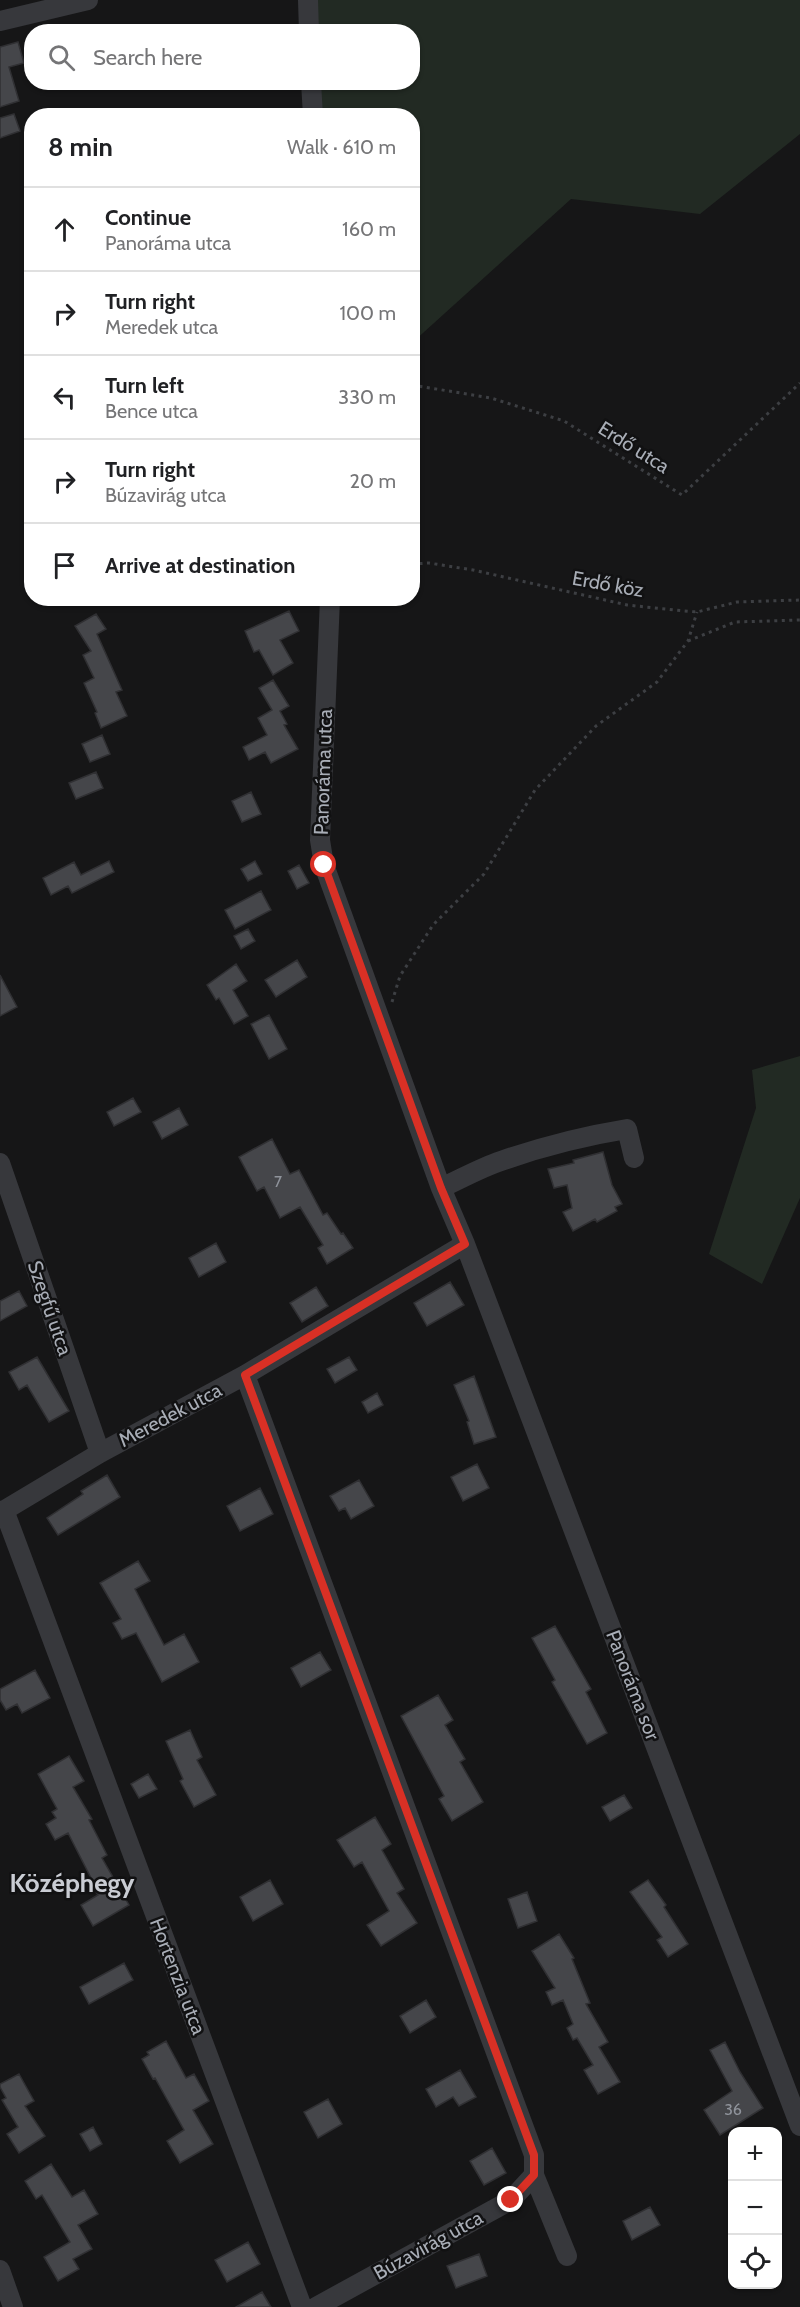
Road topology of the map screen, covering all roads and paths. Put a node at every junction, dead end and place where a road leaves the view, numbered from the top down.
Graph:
1 (88, 0) edge
2 (308, 0) edge
3 (0, 21) edge
4 (309, 24) edge
5 (311, 90) edge
6 (313, 108) edge
7 (800, 383) edge
8 (420, 386) edge
9 (420, 564) edge
10 (800, 600) edge
11 (330, 606) edge
12 (697, 612) junction
13 (800, 620) edge
14 (688, 640) junction
15 (384, 1029) junction
16 (634, 1158) dead end
17 (0, 1163) edge
18 (441, 1188) junction
19 (465, 1244) junction
20 (245, 1375) junction
21 (100, 1453) junction
22 (2, 1512) edge
23 (800, 2126) edge
24 (534, 2175) junction
25 (567, 2256) dead end
26 (0, 2270) edge
27 (13, 2307) edge
28 (302, 2307) edge
29 (316, 2307) edge

1 - 3 street
2 - 4 street
5 - 6 street
7 - 8 path, Erdő utca
9 - 12 path, Erdő köz
10 - 12 path, Erdő köz
11 - 15 street, Panoráma utca
12 - 14 path
13 - 14 path
14 - 15 path
15 - 18 street, Panoráma utca
16 - 18 street
17 - 21 street, Szegfű utca
18 - 19 street, Panoráma utca
19 - 20 street, Meredek utca
19 - 23 street, Panoráma sor
20 - 21 street, Meredek utca
20 - 24 street
21 - 22 street, Meredek utca
22 - 28 street, Hortenzia utca
24 - 25 street
24 - 29 street, Búzavirág utca
26 - 27 street

